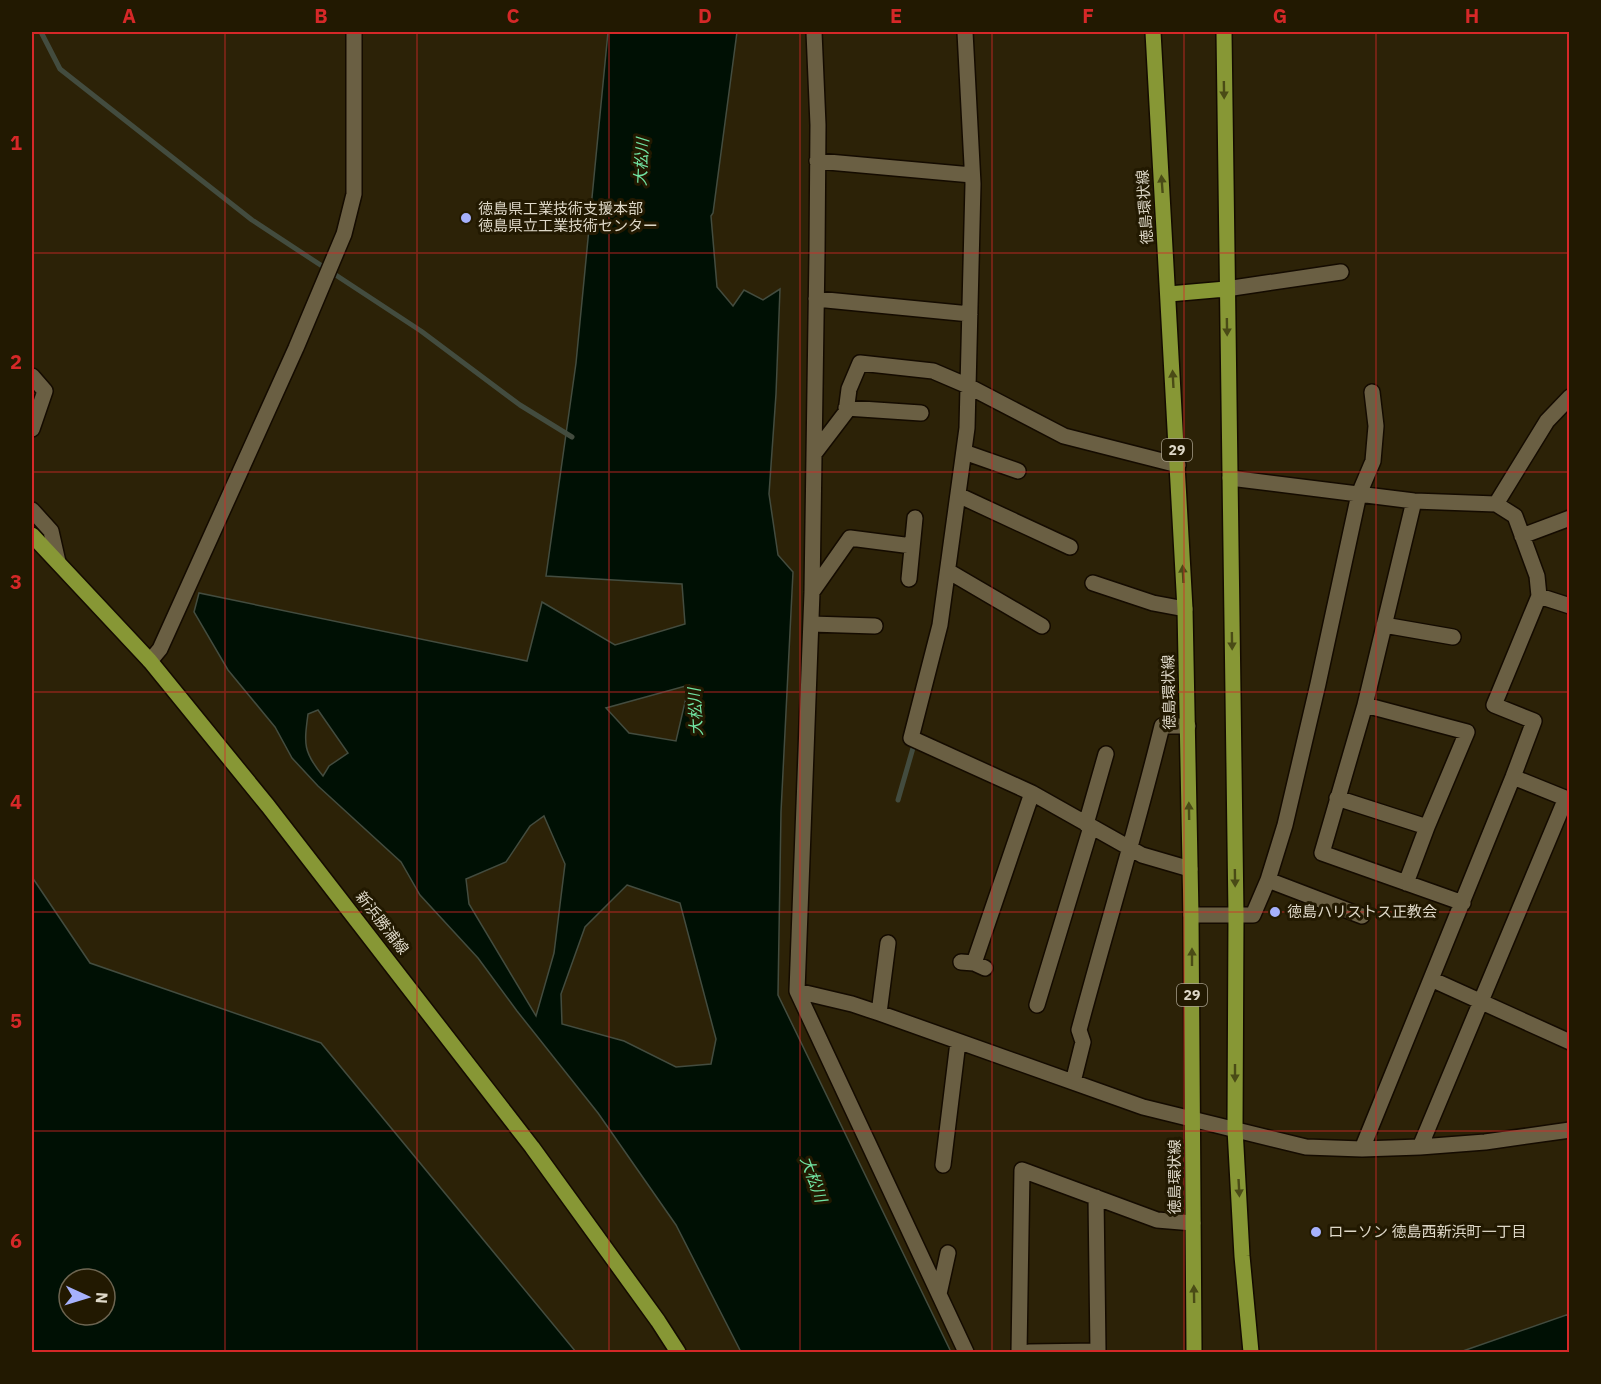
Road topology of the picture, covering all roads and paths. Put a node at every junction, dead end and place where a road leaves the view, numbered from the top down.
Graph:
1 (354, 32) edge
2 (814, 32) edge
3 (965, 32) edge
4 (1153, 32) edge
5 (1224, 32) edge
6 (818, 161) junction
7 (972, 176) junction
8 (1341, 272) dead end
9 (1226, 289) junction
10 (1169, 294) junction
11 (816, 299) junction
12 (970, 314) junction
13 (32, 376) edge
14 (968, 386) junction
15 (1372, 392) dead end
16 (1569, 397) edge
17 (846, 408) junction
18 (921, 413) dead end
19 (32, 429) edge
20 (964, 452) junction
21 (814, 453) junction
22 (1178, 465) junction
23 (1018, 471) dead end
24 (1230, 478) junction
25 (1359, 494) junction
26 (958, 495) junction
27 (1414, 501) junction
28 (1496, 504) junction
29 (32, 510) edge
30 (915, 518) dead end
31 (1569, 518) edge
32 (32, 535) edge
33 (1522, 536) junction
34 (912, 546) junction
35 (1070, 547) dead end
36 (58, 562) junction
37 (948, 571) junction
38 (909, 579) dead end
39 (1093, 583) dead end
40 (812, 591) junction
41 (1539, 596) junction
42 (1569, 606) edge
43 (1185, 609) junction
44 (811, 624) junction
45 (1384, 625) junction
46 (875, 626) dead end
47 (1042, 626) dead end
48 (1453, 637) dead end
49 (150, 661) junction
50 (1365, 705) junction
51 (1188, 726) junction
52 (1106, 754) dead end
53 (1513, 777) junction
54 (1032, 794) junction
55 (1337, 798) junction
56 (1568, 799) edge
57 (1088, 825) junction
58 (1427, 827) junction
59 (1130, 849) junction
60 (1190, 869) junction
61 (1268, 879) junction
62 (1406, 883) junction
63 (1463, 903) junction
64 (1191, 915) junction
65 (1236, 915) junction
66 (1362, 916) dead end
67 (888, 943) dead end
68 (974, 964) dead end
69 (1431, 979) junction
70 (797, 991) junction
71 (1481, 1002) junction
72 (1037, 1005) dead end
73 (879, 1013) junction
74 (958, 1042) junction
75 (1569, 1042) edge
76 (1073, 1082) junction
77 (1193, 1120) junction
78 (1235, 1129) junction
79 (1569, 1130) edge
80 (1420, 1147) junction
81 (1362, 1149) junction
82 (943, 1165) dead end
83 (1096, 1197) junction
84 (1192, 1223) junction
85 (948, 1253) dead end
86 (939, 1294) junction
87 (678, 1353) edge
88 (966, 1353) edge
89 (1019, 1353) edge
90 (1029, 1353) edge
91 (1194, 1353) edge
92 (1251, 1353) edge

1 - 49 street
2 - 6 street
3 - 7 street
10 -> 4 main road, 徳島環状線 / 29
5 -> 9 main road
6 - 7 street
6 - 11 street
7 - 12 street
8 - 9 street
9 - 10 main road
9 -> 24 main road
22 -> 10 main road, 徳島環状線 / 29
11 - 12 street
11 - 21 street
12 - 14 street
13 - 19 street
14 - 17 street
14 - 20 street
14 - 22 street
15 - 25 street
16 - 28 street
17 - 18 street
17 - 21 street
20 - 23 street
20 - 26 street
21 - 40 street
43 -> 22 main road, 徳島環状線 / 29
24 - 25 street
24 -> 65 main road
25 - 27 street
25 - 61 street
26 - 35 street
26 - 37 street
27 - 28 street
27 - 45 street
28 - 33 street
29 - 36 street
30 - 34 street
31 - 33 street
32 - 36 main road, 新浜勝浦線
33 - 41 street
34 - 38 street
34 - 40 street
36 - 49 main road, 新浜勝浦線
37 - 47 street
37 - 54 street
39 - 43 street
40 - 44 street
41 - 42 street
41 - 53 street
43 - 51 main road, 徳島環状線 / 29
44 - 46 street
44 - 70 street
45 - 48 street
45 - 50 street
49 - 87 main road, 新浜勝浦線
50 - 55 street
50 - 58 street
51 - 59 street
60 -> 51 main road, 徳島環状線 / 29
52 - 57 street
53 - 56 street
53 - 63 street
54 - 57 street
54 - 68 street
55 - 58 street
55 - 62 street
56 - 71 street
57 - 59 street
57 - 72 street
58 - 62 street
59 - 60 street
59 - 76 street
60 - 64 main road, 徳島環状線 / 29
61 - 65 street
61 - 66 street
62 - 63 street
63 - 69 street
64 - 65 street
77 -> 64 main road, 徳島環状線 / 29
65 -> 78 main road
67 - 73 street
69 - 71 street
69 - 81 street
70 - 73 street
70 - 86 street
71 - 75 street
71 - 80 street
73 - 74 street
74 - 76 street
74 - 82 street
76 - 77 street
77 - 78 street
77 - 84 main road, 徳島環状線 / 29
78 - 81 street
78 -> 92 main road
79 - 80 street
80 - 81 street
83 - 84 street
83 - 89 street
83 - 90 street
91 -> 84 main road, 徳島環状線 / 29
85 - 86 street
86 - 88 street

